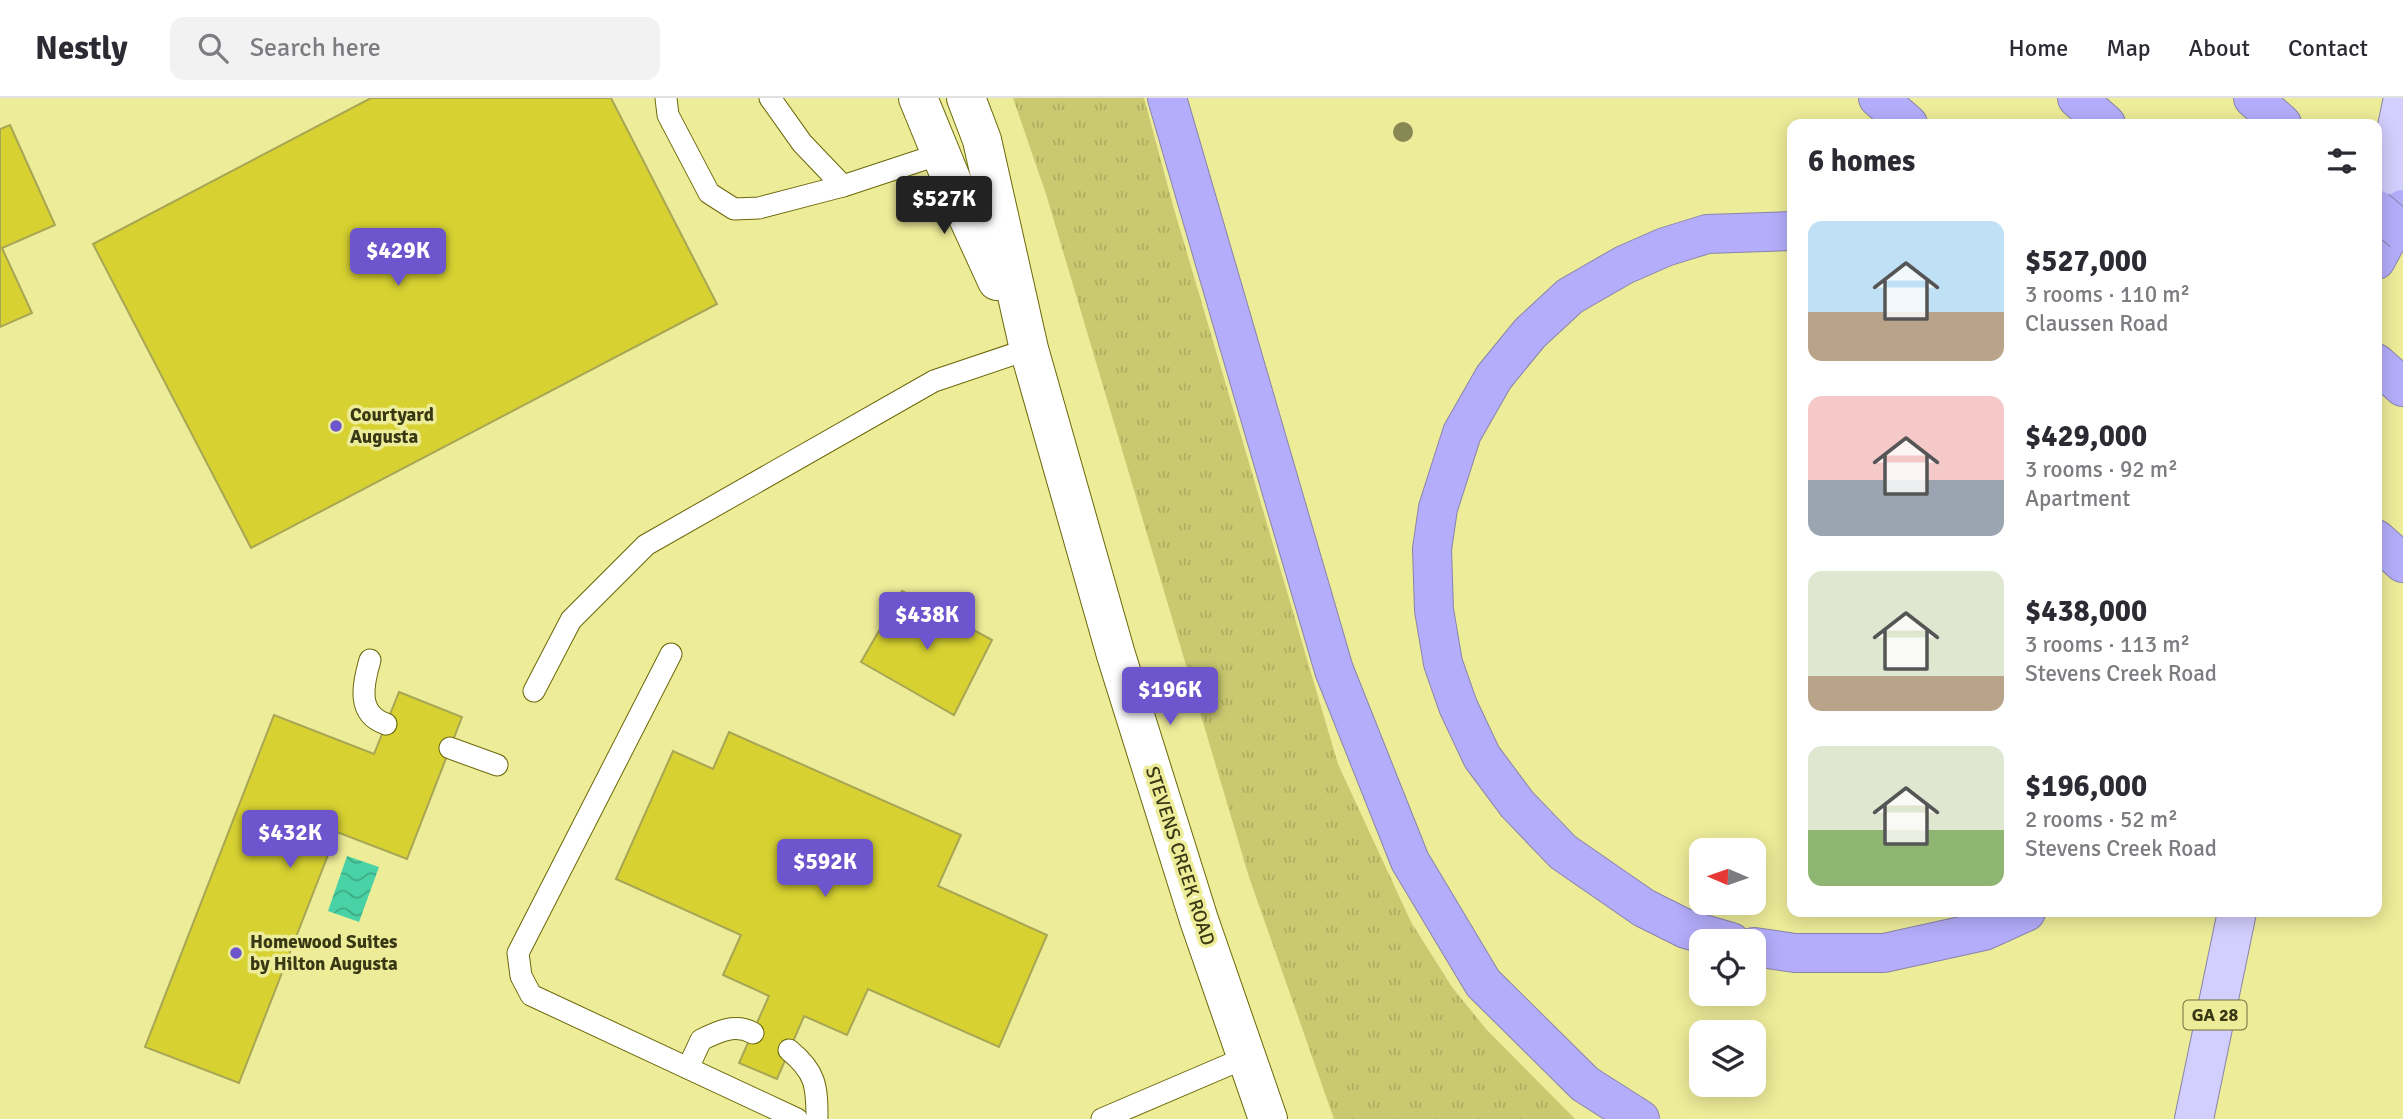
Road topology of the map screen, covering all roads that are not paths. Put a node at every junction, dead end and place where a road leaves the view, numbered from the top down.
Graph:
1 (666, 98) edge
2 (770, 98) edge
3 (918, 98) edge
4 (966, 98) edge
5 (1167, 98) edge
6 (1878, 98) edge
7 (2077, 98) edge
8 (2403, 98) edge
9 (1902, 119) edge
10 (2100, 119) edge
11 (940, 154) junction
12 (843, 186) junction
13 (2382, 198) edge
14 (2403, 209) edge
15 (2382, 214) edge
16 (1787, 231) edge
17 (2403, 232) edge
18 (2382, 249) edge
19 (1029, 349) junction
20 (2382, 368) edge
21 (2403, 387) edge
22 (2382, 545) edge
23 (2382, 551) edge
24 (2403, 564) edge
25 (671, 654) dead end
26 (370, 660) dead end
27 (534, 691) dead end
28 (386, 724) dead end
29 (450, 748) dead end
30 (497, 765) dead end
31 (2015, 917) edge
32 (2235, 917) edge
33 (1689, 930) edge
34 (1766, 949) edge
35 (753, 1033) dead end
36 (789, 1050) dead end
37 (1247, 1057) junction
38 (688, 1068) junction
39 (797, 1119) edge
40 (817, 1119) edge
41 (1102, 1119) edge
42 (1268, 1119) edge
43 (1640, 1119) edge
44 (2194, 1119) edge

1 - 12 lane
2 - 12 lane
3 - 11 street
4 - 19 street
5 - 43 highway
6 - 9 highway
7 - 10 highway
8 - 13 main road
11 - 12 lane
11 - 19 street
14 - 18 highway
15 - 17 highway, bridge
16 - 33 highway
19 - 27 lane
19 - 37 street, STEVENS CREEK ROAD
20 - 21 highway
22 - 24 highway
23 - 24 highway
25 - 38 lane
26 - 28 lane
29 - 30 lane
31 - 34 highway
32 - 44 main road, GA 28
35 - 38 lane
36 - 40 lane
37 - 41 lane
37 - 42 street, STEVENS CREEK ROAD
38 - 39 lane

